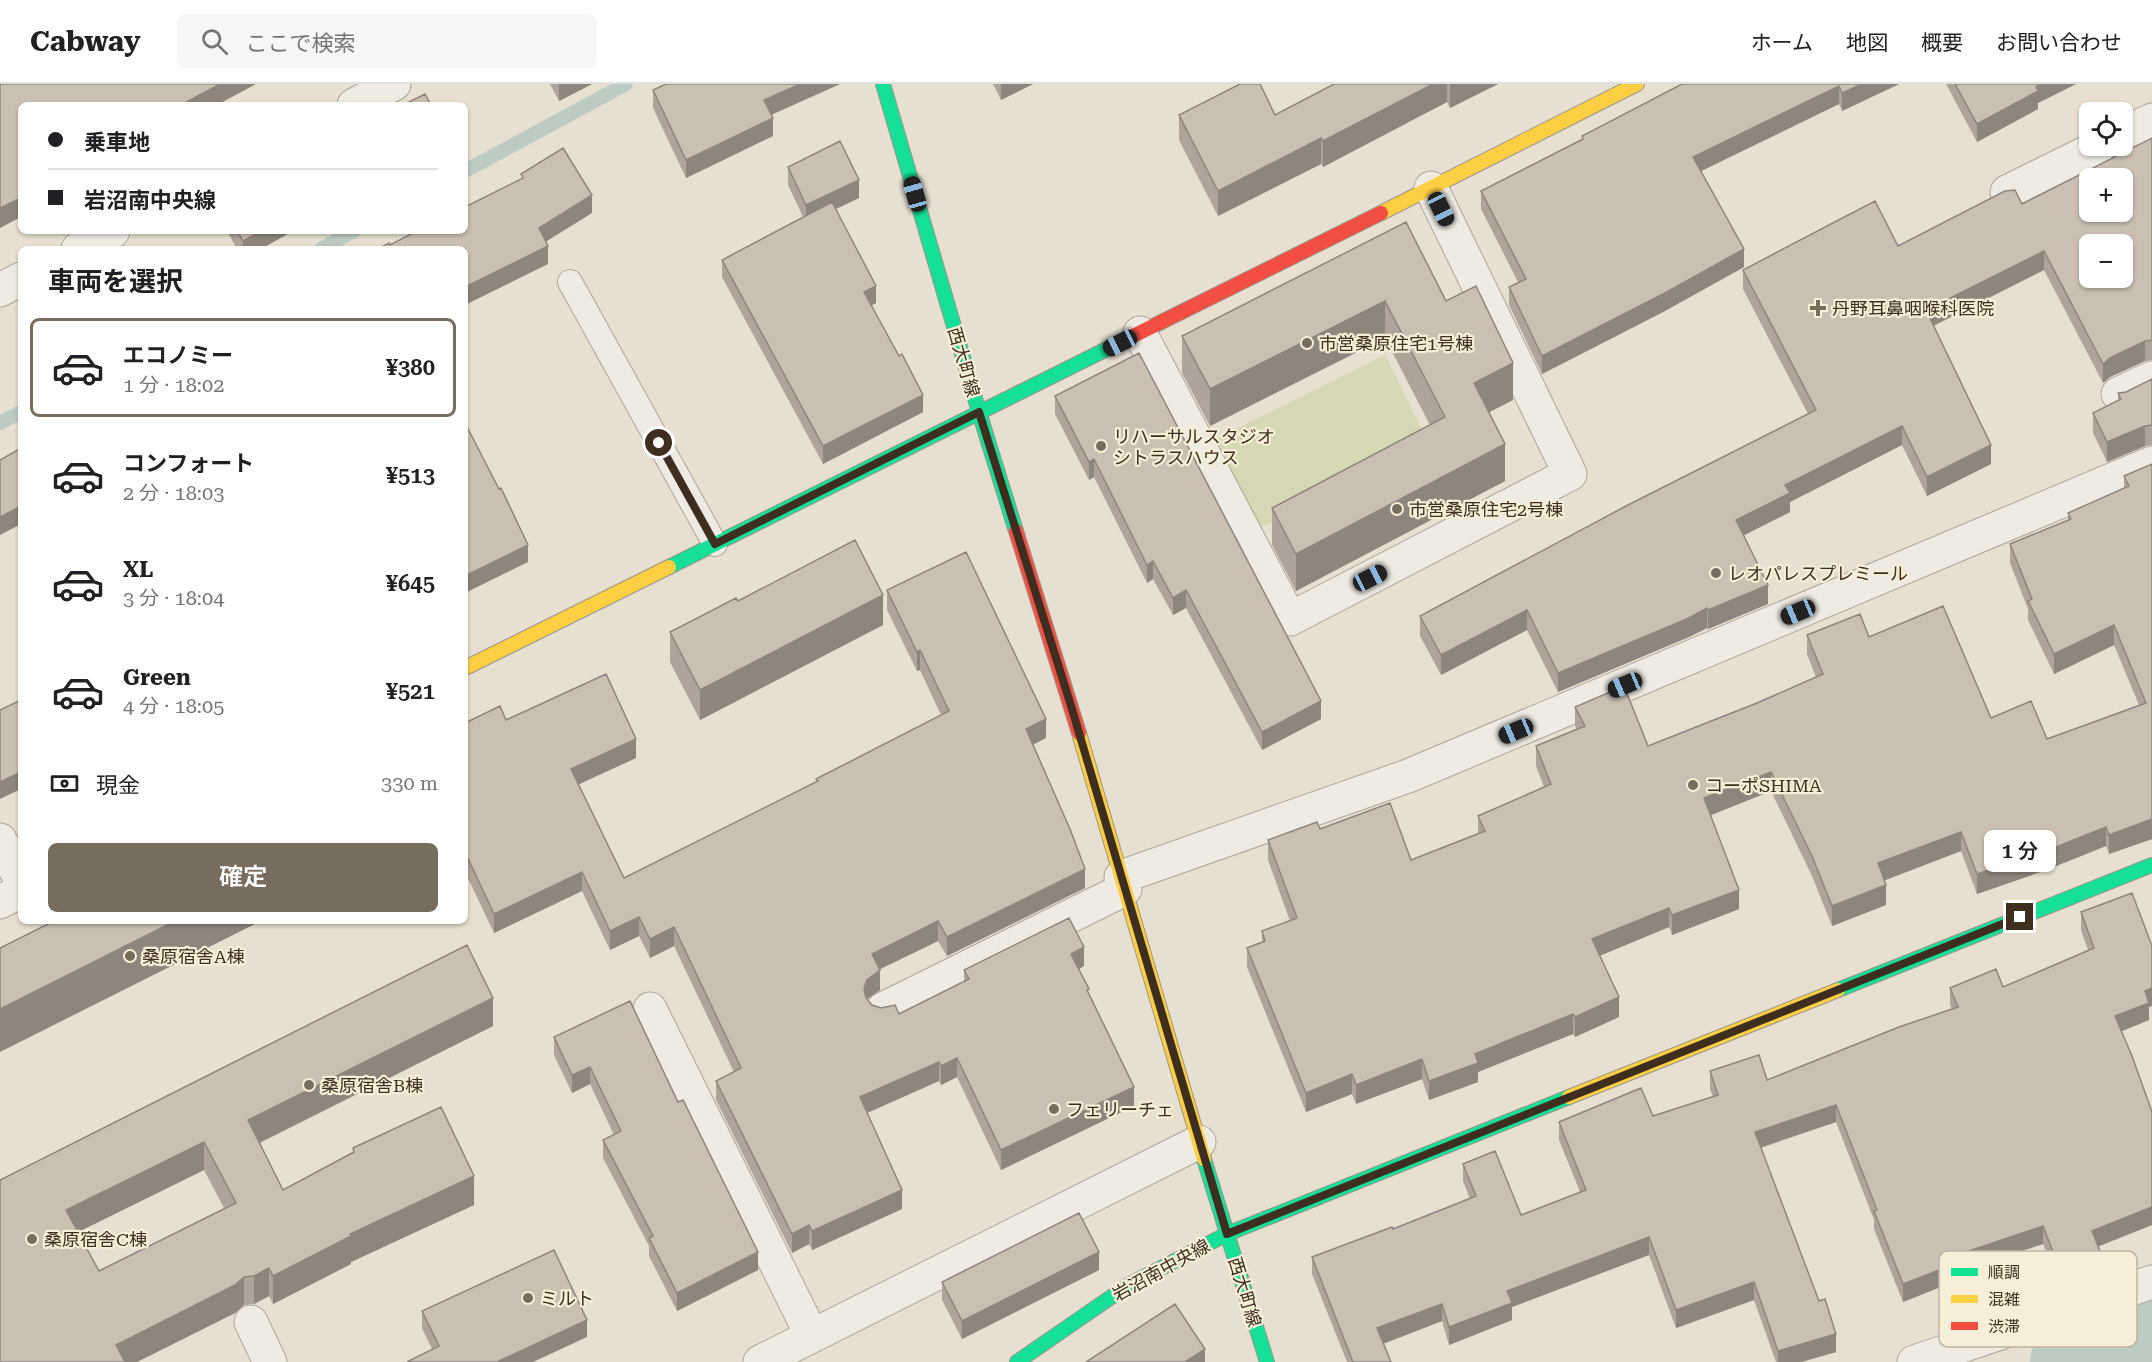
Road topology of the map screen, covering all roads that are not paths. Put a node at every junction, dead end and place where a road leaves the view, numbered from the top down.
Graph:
1 (394, 84) edge
2 (883, 84) edge
3 (1633, 85) edge
4 (360, 102) edge
5 (2152, 120) edge
6 (2133, 129) edge
7 (2080, 156) edge
8 (1431, 188) junction
9 (2007, 192) edge
10 (107, 234) edge
11 (84, 246) edge
12 (18, 281) edge
13 (570, 282) dead end
14 (0, 290) edge
15 (1140, 333) junction
16 (2152, 378) edge
17 (2118, 394) edge
18 (979, 412) junction
19 (2152, 463) edge
20 (715, 544) junction
21 (468, 667) edge
22 (0, 840) edge
23 (2152, 865) edge
24 (18, 874) edge
25 (1123, 883) junction
26 (18, 893) edge
27 (0, 902) edge
28 (650, 1009) dead end
29 (883, 1009) edge
30 (1199, 1142) junction
31 (1227, 1234) junction
32 (2152, 1282) edge
33 (2137, 1287) edge
34 (251, 1322) dead end
35 (812, 1336) junction
36 (1959, 1347) edge
37 (270, 1362) edge
38 (760, 1362) edge
39 (1017, 1362) edge
40 (1267, 1362) edge
41 (1914, 1362) edge

1 - 4 street
2 - 18 street, 西大町線
3 - 8 street
5 - 6 street
7 - 9 street
8 - 15 street
8 - 15 street
10 - 11 street
12 - 14 street
13 - 20 lane
15 - 18 street
16 - 17 street
18 - 20 street
18 - 25 street, 西大町線
19 - 25 street
20 - 21 street
22 - 24 street
23 - 31 street, 岩沼南中央線
25 - 29 street
25 - 30 street, 西大町線
26 - 27 street
28 - 35 street
30 - 31 street, 西大町線
30 - 35 street
31 - 39 street, 岩沼南中央線
31 - 40 street, 西大町線
32 - 33 street
34 - 37 street
35 - 38 street
36 - 41 street

